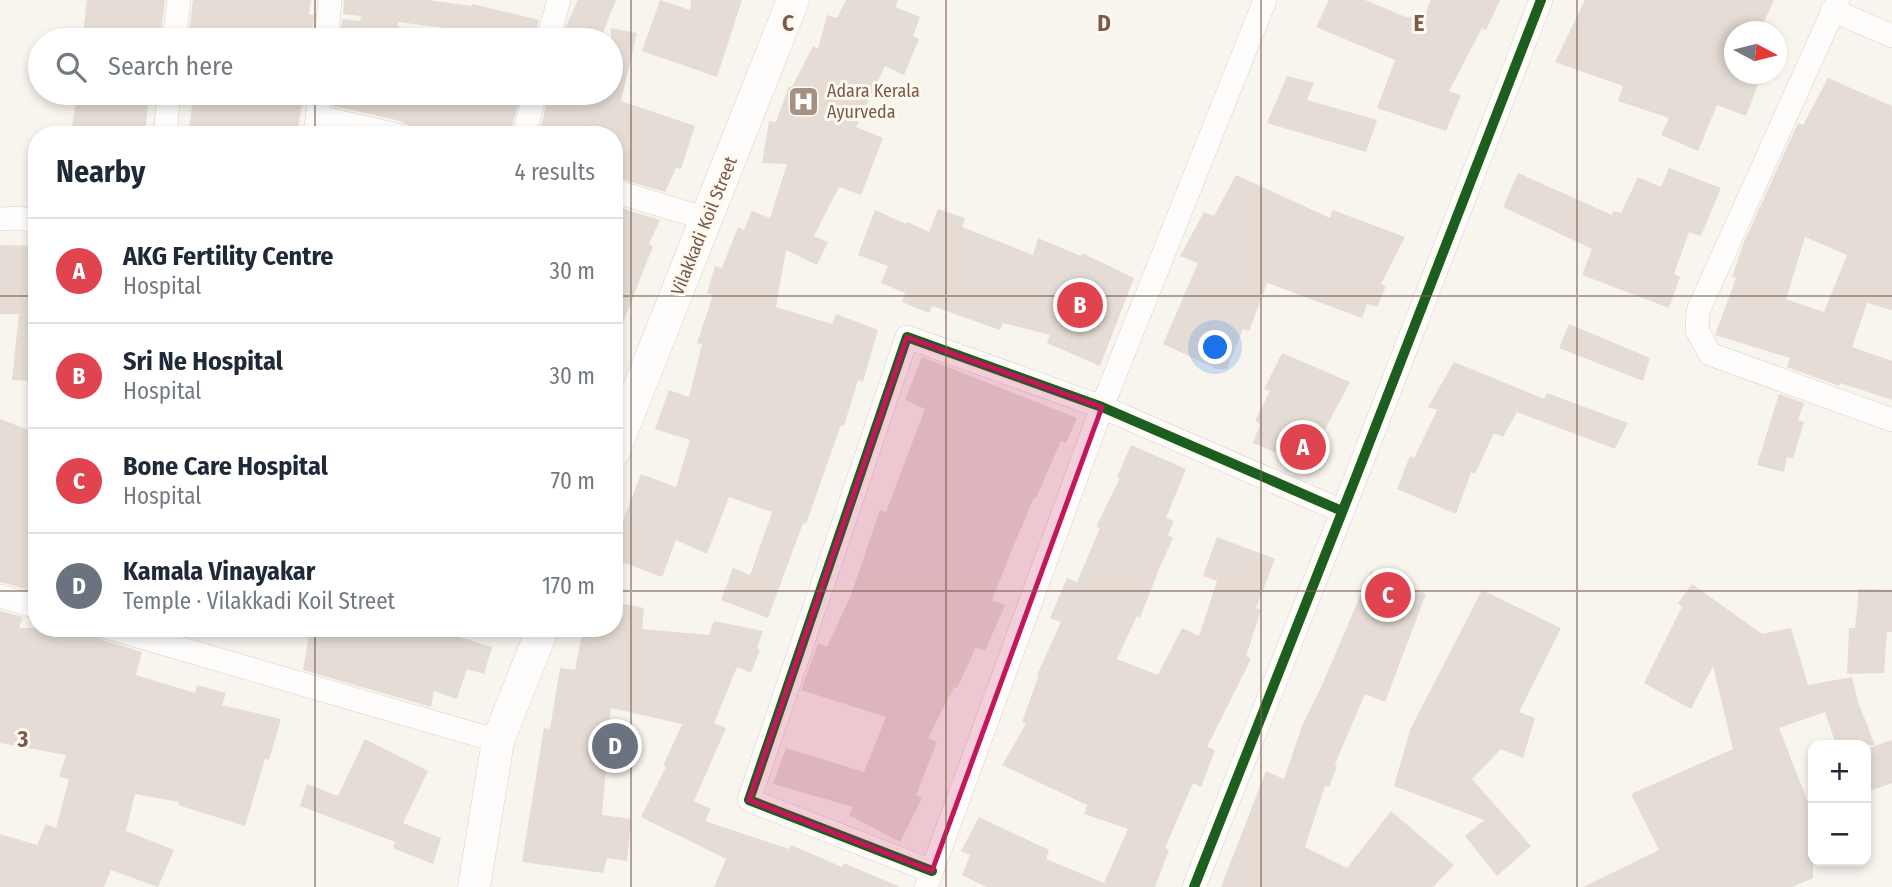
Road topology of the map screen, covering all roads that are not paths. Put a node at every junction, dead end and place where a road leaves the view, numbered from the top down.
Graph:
1 (179, 0) edge
2 (330, 0) edge
3 (559, 0) edge
4 (793, 0) edge
5 (1265, 0) edge
6 (1541, 0) edge
7 (1835, 5) edge
8 (176, 28) edge
9 (327, 28) edge
10 (551, 28) edge
11 (1892, 36) edge
12 (168, 105) edge
13 (319, 105) edge
14 (532, 105) edge
15 (165, 126) edge
16 (316, 126) edge
17 (526, 126) edge
18 (623, 194) edge
19 (0, 219) edge
20 (707, 219) junction
21 (28, 220) edge
22 (1102, 407) junction
23 (1892, 420) edge
24 (623, 429) edge
25 (1342, 511) junction
26 (0, 596) edge
27 (28, 604) edge
28 (141, 637) edge
29 (539, 637) edge
30 (498, 741) junction
31 (929, 879) edge
32 (474, 887) edge
33 (1194, 887) edge

1 - 8 street
2 - 9 street
3 - 10 street
4 - 20 street, Vilakkadi Koil Street
5 - 22 street
6 - 25 street
7 - 11 street
7 - 23 street
12 - 15 street
13 - 16 street
14 - 17 street
18 - 20 street
19 - 21 street
20 - 24 street, Vilakkadi Koil Street
22 - 25 street
22 - 31 street
22 - 31 street
25 - 33 street
26 - 27 street
28 - 30 street
29 - 30 street
30 - 32 street

